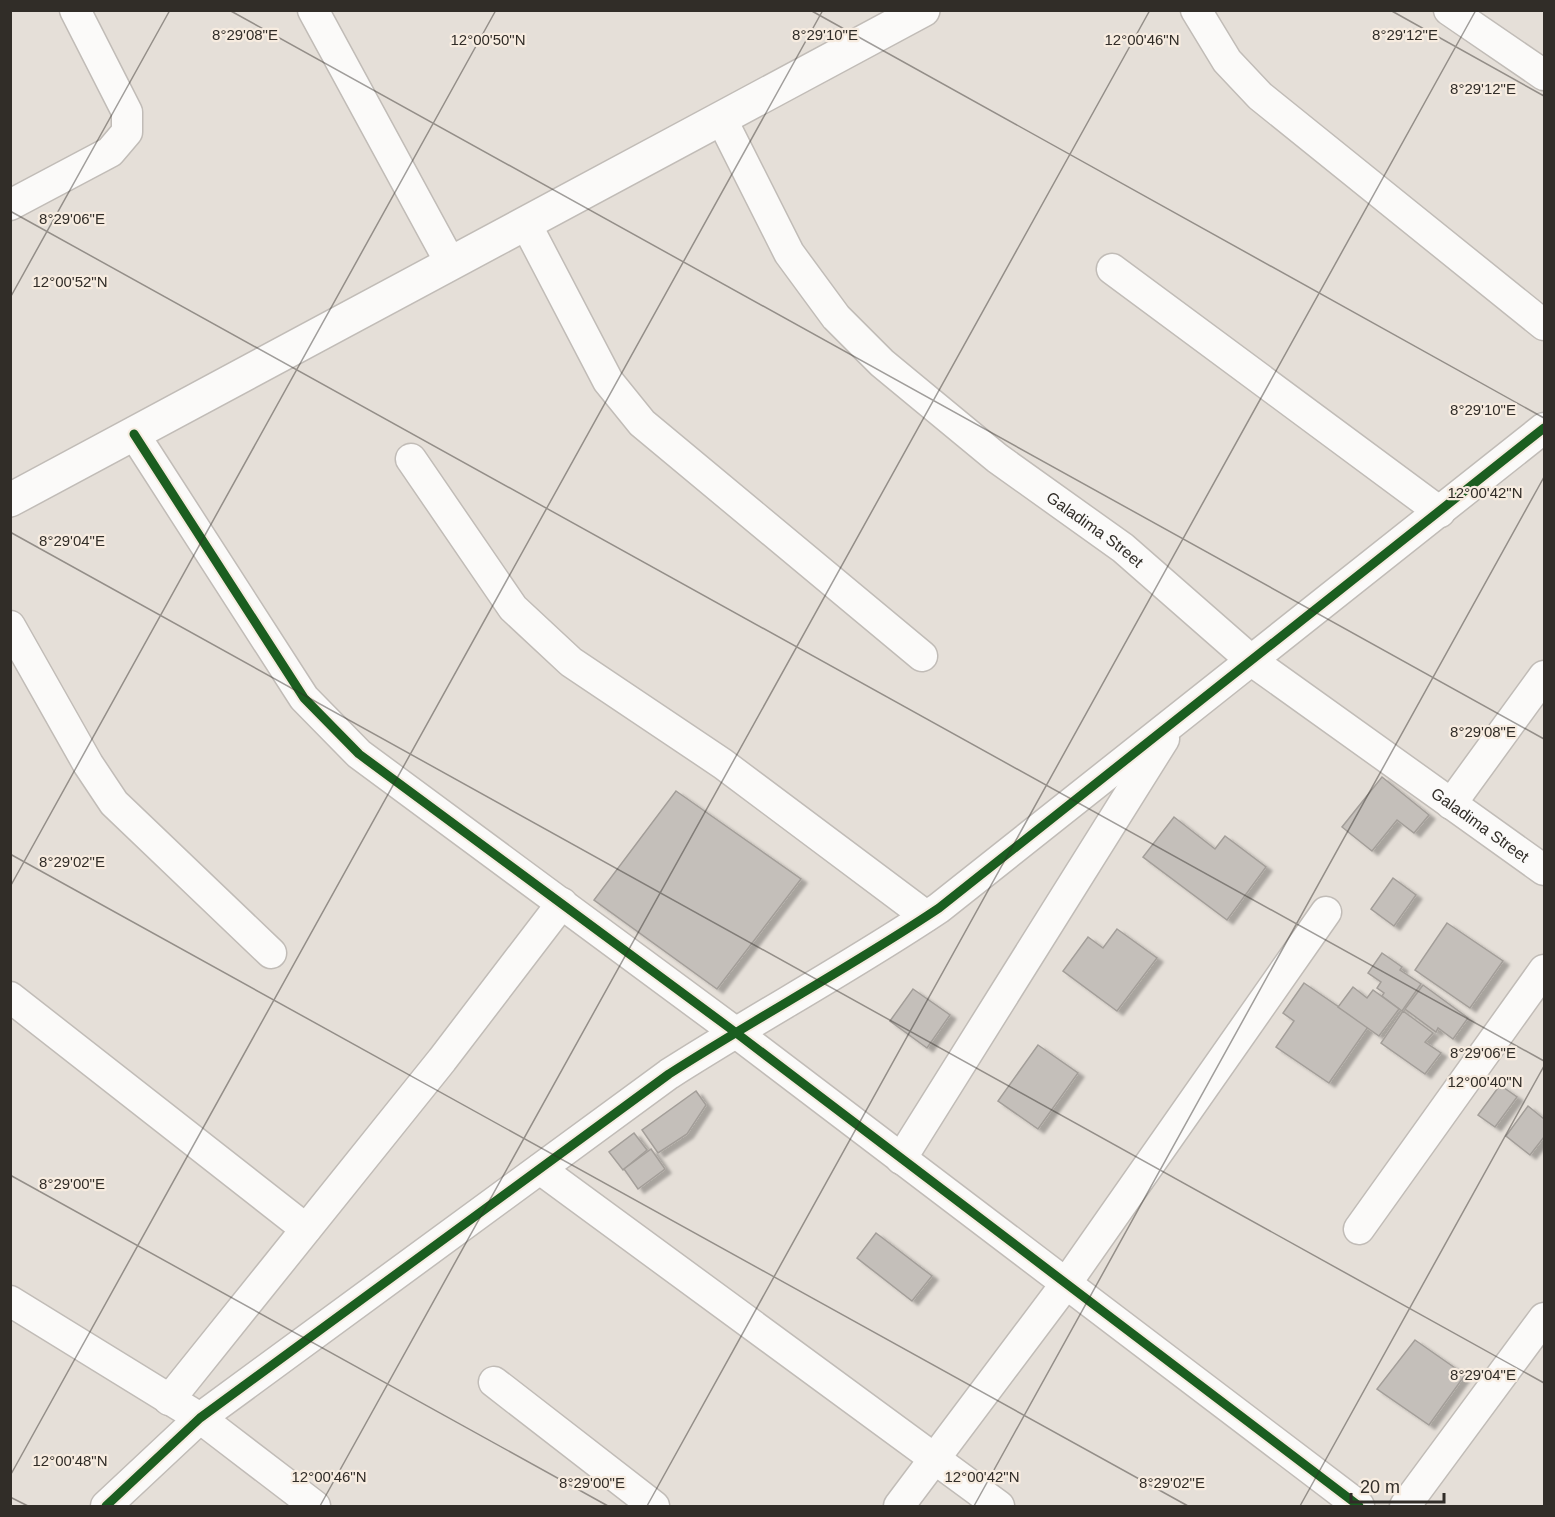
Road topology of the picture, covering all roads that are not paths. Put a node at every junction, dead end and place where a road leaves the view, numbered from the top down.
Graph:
1 (75, 10) edge
2 (313, 10) edge
3 (923, 10) edge
4 (1196, 10) edge
5 (1449, 10) edge
6 (1545, 75) edge
7 (721, 118) junction
8 (10, 205) edge
9 (526, 224) junction
10 (451, 264) junction
11 (1112, 269) dead end
12 (1545, 325) edge
13 (1545, 428) edge
14 (134, 434) junction
15 (411, 459) dead end
16 (10, 500) edge
17 (1440, 512) junction
18 (10, 626) edge
19 (922, 656) dead end
20 (1252, 661) junction
21 (1545, 676) edge
22 (1176, 721) junction
23 (1450, 804) junction
24 (1545, 870) edge
25 (562, 903) junction
26 (1326, 912) dead end
27 (926, 916) junction
28 (271, 953) dead end
29 (1545, 970) edge
30 (10, 997) edge
31 (735, 1032) junction
32 (901, 1158) junction
33 (540, 1169) junction
34 (306, 1229) junction
35 (1359, 1229) dead end
36 (1065, 1285) junction
37 (10, 1301) edge
38 (1545, 1318) edge
39 (494, 1382) dead end
40 (169, 1400) junction
41 (200, 1418) junction
42 (934, 1459) junction
43 (106, 1506) edge
44 (315, 1506) edge
45 (654, 1506) edge
46 (899, 1506) edge
47 (999, 1506) edge
48 (1359, 1506) edge
49 (1405, 1506) edge

1 - 8 street
2 - 10 street
3 - 7 street
4 - 12 street
5 - 6 street
7 - 9 street
7 - 20 street, Galadima Street
9 - 10 street
9 - 19 street
10 - 14 street
11 - 17 street
13 - 17 street
14 - 16 street
14 - 25 street
15 - 27 street
17 - 20 street
18 - 28 street
20 - 22 street
20 - 23 street, Galadima Street
21 - 23 street
22 - 27 street
22 - 32 street
23 - 24 street, Galadima Street
25 - 31 street
25 - 34 street
26 - 36 street
27 - 31 street
29 - 35 street
30 - 34 street
31 - 32 street
31 - 33 street
32 - 36 street
33 - 41 street
33 - 42 street
34 - 40 street
36 - 42 street
36 - 48 street
37 - 40 street
38 - 49 street
39 - 45 street
40 - 41 street
41 - 43 street
41 - 44 street
42 - 46 street
42 - 47 street

